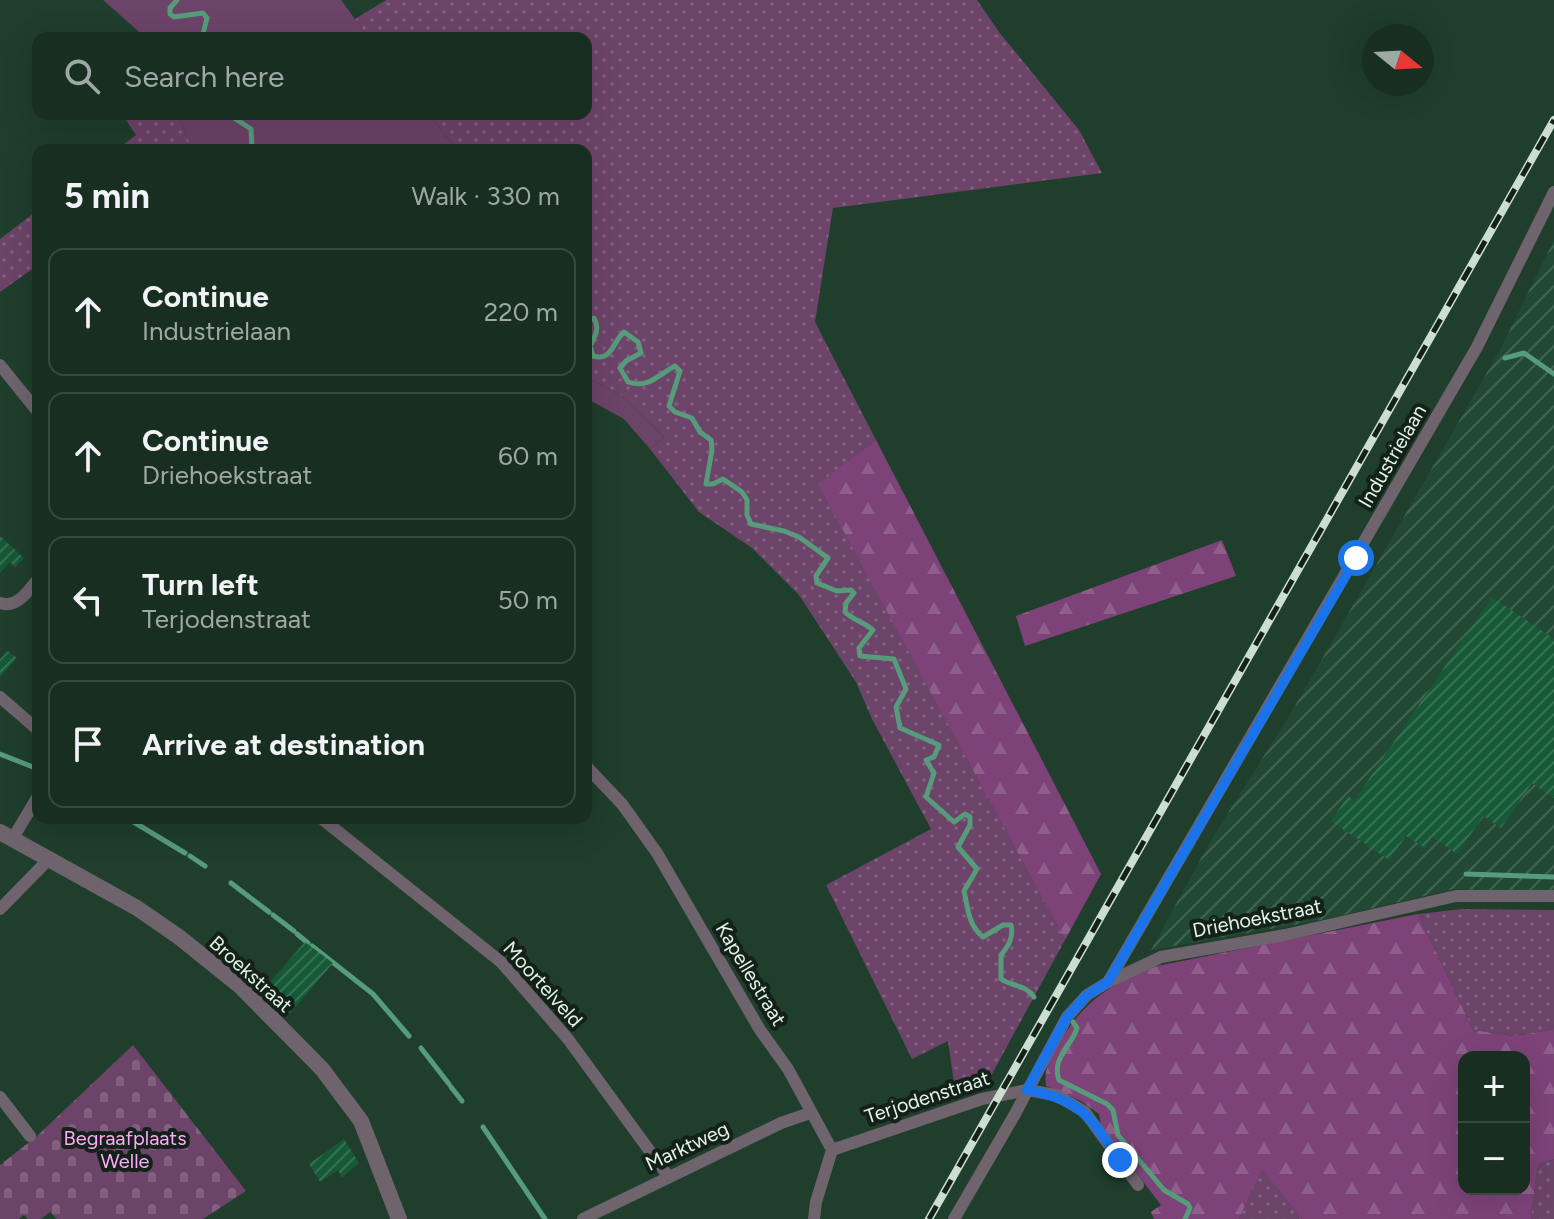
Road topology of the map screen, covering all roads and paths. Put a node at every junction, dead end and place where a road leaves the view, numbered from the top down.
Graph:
1 (1554, 192) edge
2 (0, 365) edge
3 (32, 405) edge
4 (32, 586) edge
5 (0, 603) edge
6 (0, 697) edge
7 (32, 725) edge
8 (592, 772) edge
9 (32, 803) edge
10 (328, 824) edge
11 (6, 835) edge
12 (49, 859) junction
13 (1554, 896) edge
14 (0, 909) edge
15 (1108, 982) junction
16 (1027, 1090) junction
17 (0, 1097) edge
18 (810, 1113) junction
19 (30, 1136) dead end
20 (832, 1150) junction
21 (668, 1176) junction
22 (1138, 1185) dead end
23 (399, 1219) edge
24 (583, 1219) edge
25 (814, 1219) edge
26 (954, 1219) edge

1 - 15 street, Industrielaan
2 - 3 street
4 - 5 street
6 - 7 street
8 - 18 street, Kapellestraat
9 - 11 street
10 - 21 street, Moortelveld
11 - 12 street, Broekstraat
12 - 14 street
12 - 23 street, Broekstraat
13 - 15 street, Driehoekstraat
15 - 16 street, Driehoekstraat
16 - 20 street, Terjodenstraat
16 - 22 street, Terjodenstraat
16 - 26 street, Driehoekstraat
17 - 19 street
18 - 20 street, Kapellestraat
18 - 21 street, Marktweg
20 - 25 street
21 - 24 street, Marktweg

